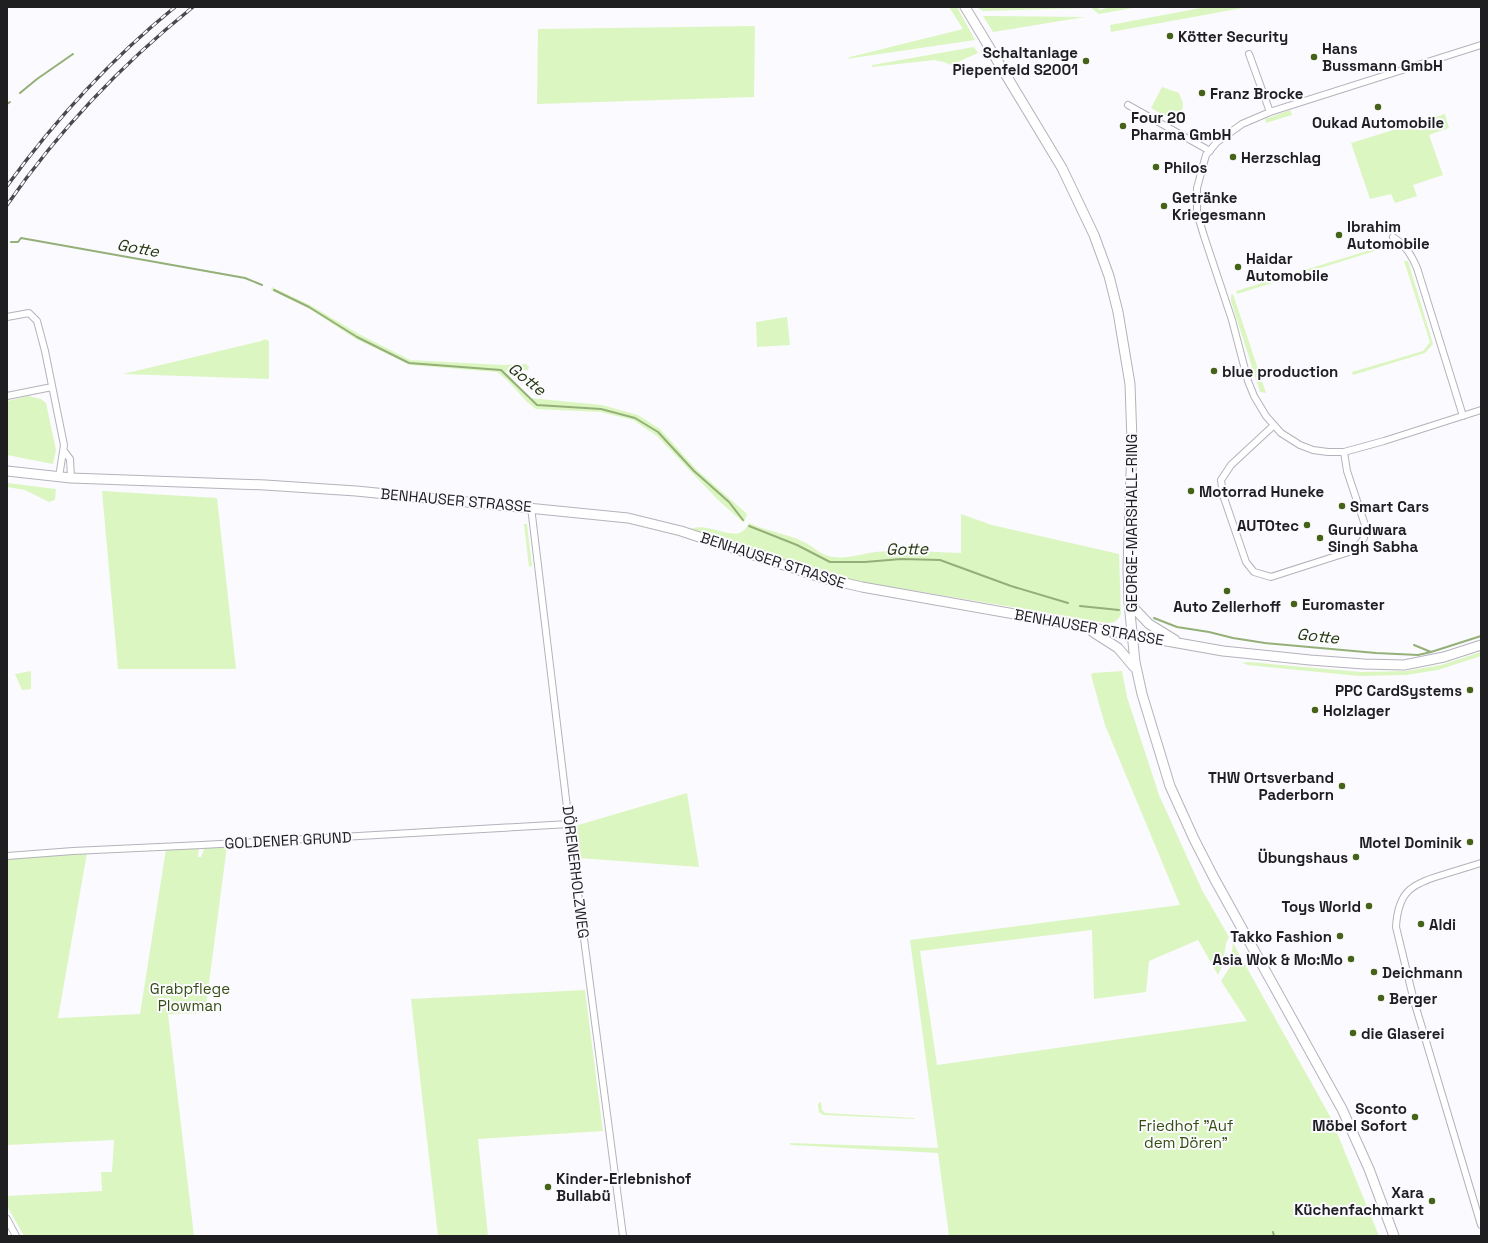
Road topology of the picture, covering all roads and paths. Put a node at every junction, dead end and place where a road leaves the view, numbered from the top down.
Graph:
1 (965, 7) edge
2 (1481, 45) edge
3 (1249, 54) dead end
4 (1128, 104) dead end
5 (1270, 112) junction
6 (1210, 151) junction
7 (1393, 237) dead end
8 (7, 317) edge
9 (52, 387) junction
10 (7, 396) edge
11 (1481, 410) edge
12 (1463, 416) junction
13 (1273, 426) junction
14 (64, 451) junction
15 (1344, 452) junction
16 (7, 471) edge
17 (59, 477) junction
18 (71, 478) junction
19 (531, 507) junction
20 (1129, 603) junction
21 (1084, 627) junction
22 (1132, 635) junction
23 (1181, 644) junction
24 (1481, 645) edge
25 (1136, 669) junction
26 (569, 824) junction
27 (7, 856) edge
28 (1481, 863) edge
29 (7, 1220) edge
30 (1481, 1225) edge
31 (16, 1236) edge
32 (623, 1236) edge
33 (1394, 1236) edge

1 - 20 main road, GEORGE-MARSHALL-RING
2 - 5 street
3 - 5 street
4 - 6 street
5 - 6 street
6 - 13 street
7 - 12 street
8 - 9 street
9 - 10 street
9 - 14 street
11 - 12 street
12 - 15 street
13 - 15 street
13 - 15 street
14 - 17 street
14 - 18 street
16 - 17 main road, BENHAUSER STRASSE
17 - 18 main road, BENHAUSER STRASSE
18 - 19 main road, BENHAUSER STRASSE
19 - 21 main road, BENHAUSER STRASSE
19 - 26 street, DÖRENERHOLZWEG
20 - 22 main road, GEORGE-MARSHALL-RING
20 - 23 main road
21 - 22 main road, BENHAUSER STRASSE
21 - 25 main road
22 - 23 main road, BENHAUSER STRASSE
22 - 25 main road, GEORGE-MARSHALL-RING
23 - 24 main road, BENHAUSER STRASSE
25 - 33 main road, GEORGE-MARSHALL-RING
26 - 27 street, GOLDENER GRUND
26 - 32 street, DÖRENERHOLZWEG
28 - 30 street
29 - 31 street

